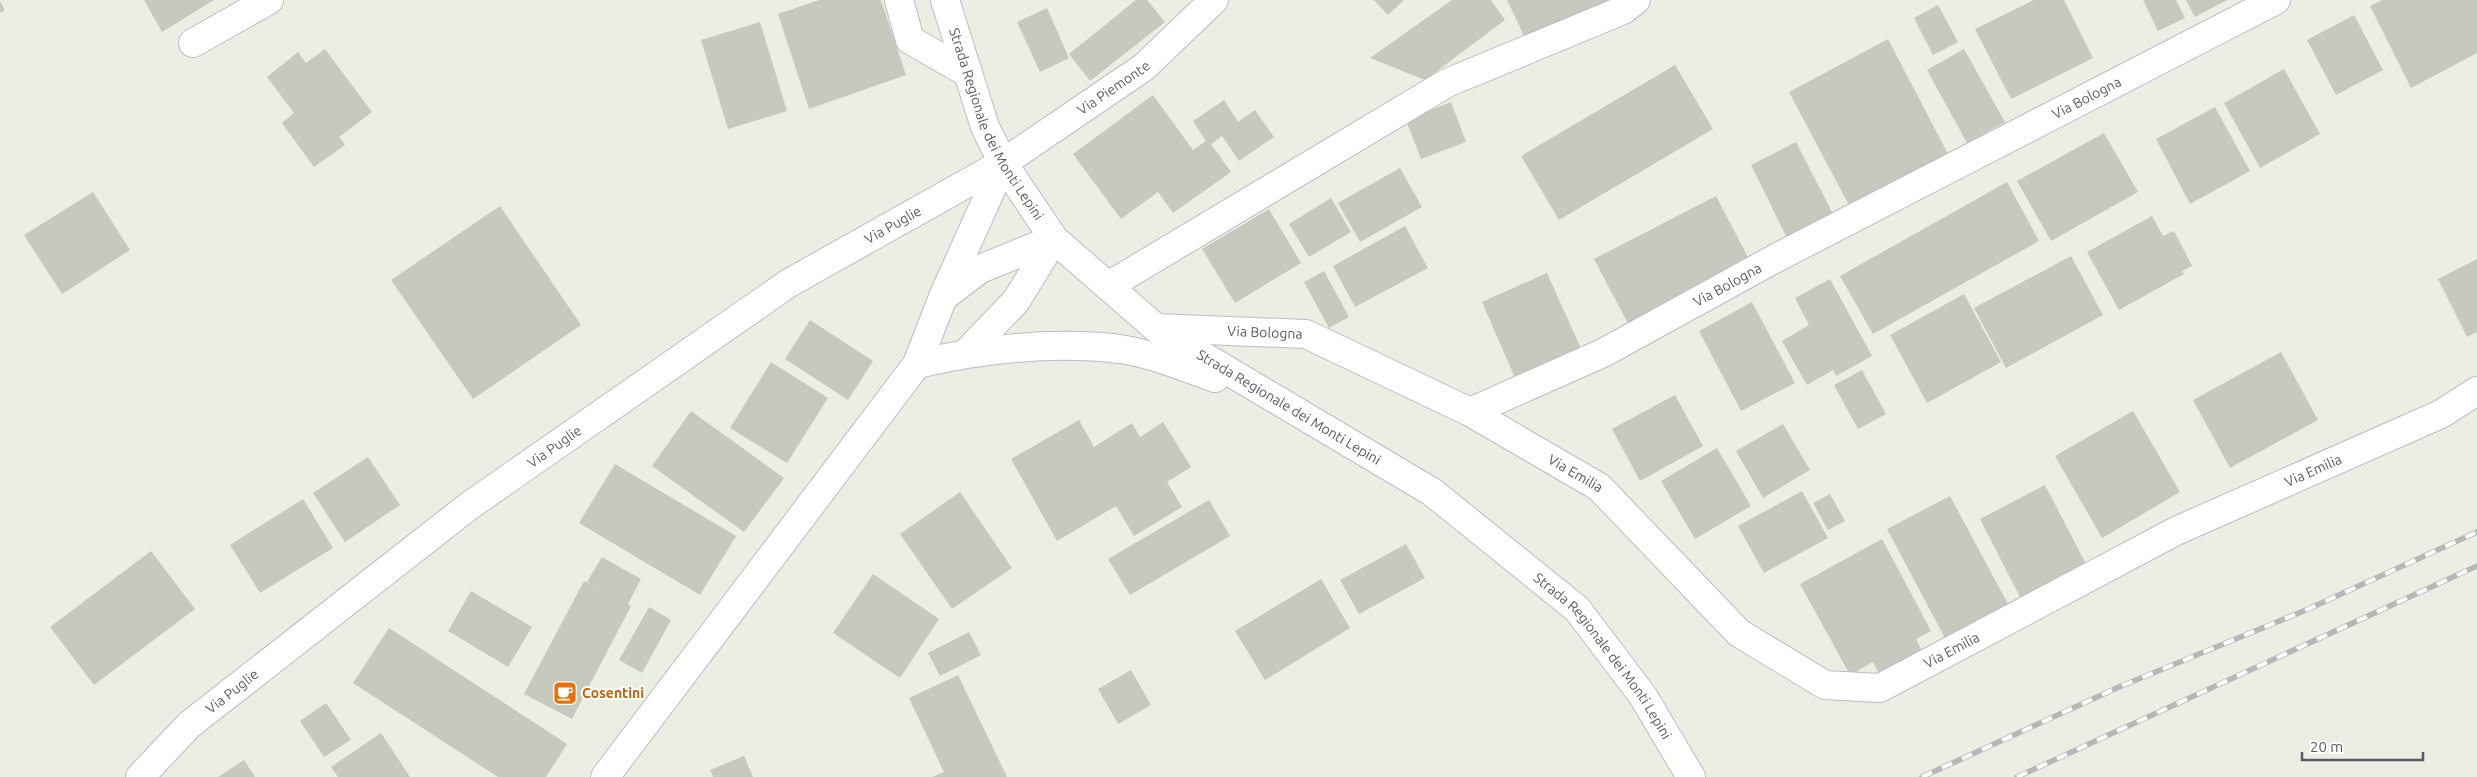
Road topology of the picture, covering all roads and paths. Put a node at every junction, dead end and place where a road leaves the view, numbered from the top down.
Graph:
1 (269, 0) edge
2 (899, 0) edge
3 (944, 0) edge
4 (1214, 0) edge
5 (1636, 0) edge
6 (2276, 0) edge
7 (193, 43) dead end
8 (968, 73) junction
9 (1003, 163) junction
10 (1054, 238) junction
11 (1108, 286) junction
12 (942, 297) junction
13 (1156, 328) junction
14 (967, 352) junction
15 (916, 364) junction
16 (2477, 392) edge
17 (1275, 401) junction
18 (1470, 412) junction
19 (140, 777) edge
20 (605, 777) edge
21 (1691, 777) edge

1 - 7 street
2 - 8 street
3 - 8 street, Strada Regionale dei Monti Lepini
4 - 9 street, Via Piemonte
5 - 11 street
6 - 18 street, Via Bologna
8 - 9 street, Strada Regionale dei Monti Lepini
9 - 10 street, Strada Regionale dei Monti Lepini
9 - 12 street
9 - 19 street, Via Puglie
10 - 11 street, Strada Regionale dei Monti Lepini
10 - 12 street
10 - 14 street
11 - 13 street, Strada Regionale dei Monti Lepini
12 - 15 street
13 - 17 street, Strada Regionale dei Monti Lepini
13 - 18 street, Via Bologna
14 - 15 street
14 - 17 street
15 - 20 street
16 - 18 street, Via Emilia
17 - 21 street, Strada Regionale dei Monti Lepini

